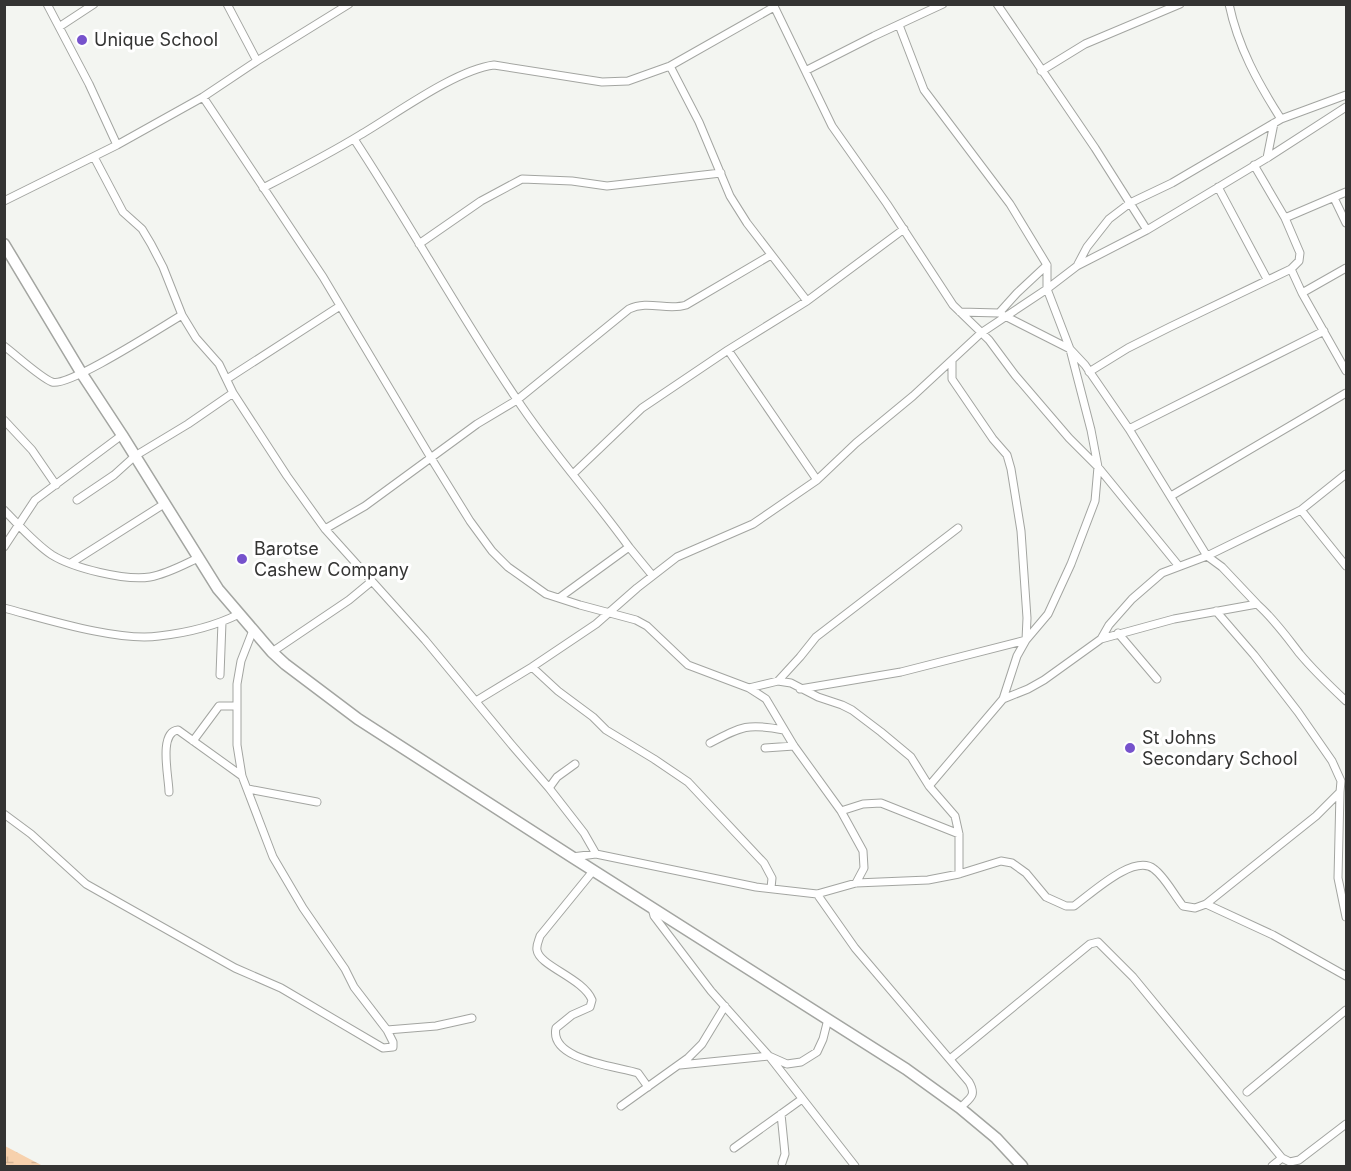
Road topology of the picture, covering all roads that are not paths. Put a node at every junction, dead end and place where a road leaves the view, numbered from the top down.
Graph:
1 (46, 4) edge
2 (94, 4) edge
3 (227, 4) edge
4 (349, 4) edge
5 (943, 4) edge
6 (997, 4) edge
7 (1179, 4) edge
8 (1229, 4) edge
9 (773, 6) edge
10 (898, 25) junction
11 (59, 27) junction
12 (257, 61) junction
13 (670, 66) junction
14 (807, 70) junction
15 (1041, 71) junction
16 (1347, 94) edge
17 (203, 97) junction
18 (1347, 106) edge
19 (1277, 121) junction
20 (354, 139) junction
21 (117, 145) junction
22 (94, 157) junction
23 (1267, 158) junction
24 (1254, 165) junction
25 (721, 173) junction
26 (1218, 187) junction
27 (263, 189) junction
28 (1347, 192) edge
29 (1334, 198) junction
30 (4, 201) edge
31 (1130, 203) junction
32 (1285, 218) junction
33 (1347, 223) edge
34 (904, 229) junction
35 (1147, 230) junction
36 (4, 244) edge
37 (419, 244) junction
38 (771, 255) junction
39 (9, 263) edge
40 (1047, 265) junction
41 (1077, 266) junction
42 (1347, 268) edge
43 (1291, 269) junction
44 (1267, 279) junction
45 (1047, 289) junction
46 (1302, 293) junction
47 (807, 301) junction
48 (340, 306) junction
49 (960, 312) junction
50 (999, 314) junction
51 (182, 315) junction
52 (1007, 316) junction
53 (1324, 331) junction
54 (981, 333) junction
55 (4, 346) edge
56 (1070, 349) junction
57 (728, 350) junction
58 (952, 360) junction
59 (1347, 371) edge
60 (1089, 372) junction
61 (81, 374) junction
62 (227, 379) junction
63 (233, 393) junction
64 (1347, 393) edge
65 (517, 400) junction
66 (4, 420) edge
67 (1129, 429) junction
68 (122, 435) junction
69 (135, 456) junction
70 (431, 459) junction
71 (1098, 467) junction
72 (573, 474) junction
73 (1347, 474) edge
74 (817, 480) junction
75 (56, 485) junction
76 (1171, 496) junction
77 (77, 500) dead end
78 (164, 504) junction
79 (4, 510) edge
80 (1301, 510) junction
81 (19, 525) junction
82 (957, 528) dead end
83 (325, 529) junction
84 (4, 547) edge
85 (629, 547) junction
86 (1207, 556) junction
87 (198, 558) junction
88 (70, 563) junction
89 (1178, 565) junction
90 (1347, 566) edge
91 (652, 575) junction
92 (372, 581) junction
93 (559, 598) junction
94 (1257, 604) junction
95 (4, 608) edge
96 (1216, 611) junction
97 (609, 612) junction
98 (239, 614) junction
99 (222, 622) junction
100 (253, 630) junction
101 (1118, 633) junction
102 (1101, 639) junction
103 (1026, 640) junction
104 (272, 652) junction
105 (532, 668) junction
106 (220, 675) dead end
107 (1157, 678) dead end
108 (777, 681) junction
109 (749, 688) junction
110 (800, 689) junction
111 (1003, 699) junction
112 (476, 701) junction
113 (1347, 701) edge
114 (235, 706) junction
115 (784, 730) junction
116 (193, 741) junction
117 (710, 743) dead end
118 (794, 746) junction
119 (765, 748) dead end
120 (576, 764) dead end
121 (242, 776) junction
122 (929, 786) junction
123 (549, 788) junction
124 (248, 789) junction
125 (169, 792) dead end
126 (1340, 792) junction
127 (317, 802) dead end
128 (841, 811) junction
129 (4, 814) edge
130 (959, 834) junction
131 (596, 854) junction
132 (572, 858) junction
133 (593, 871) junction
134 (959, 874) junction
135 (856, 883) junction
136 (771, 888) junction
137 (817, 894) junction
138 (1206, 904) junction
139 (652, 908) junction
140 (1347, 917) edge
141 (1347, 976) edge
142 (725, 1005) junction
143 (1347, 1010) edge
144 (472, 1017) dead end
145 (828, 1019) junction
146 (387, 1030) junction
147 (769, 1056) junction
148 (950, 1059) junction
149 (680, 1065) junction
150 (648, 1087) junction
151 (1247, 1092) dead end
152 (802, 1099) junction
153 (621, 1106) dead end
154 (960, 1108) junction
155 (781, 1114) junction
156 (1347, 1124) edge
157 (734, 1148) dead end
158 (1282, 1158) junction
159 (782, 1163) dead end
160 (855, 1167) edge
161 (1022, 1167) edge
162 (1272, 1167) edge

1 - 11 street
2 - 11 street
3 - 12 street
4 - 12 street
5 - 10 street
6 - 15 street
7 - 15 street
8 - 19 street
9 - 13 street
9 - 14 street
10 - 14 street
10 - 40 street
11 - 21 street
12 - 17 street
13 - 20 street
13 - 25 street
14 - 34 street
15 - 31 street
16 - 19 street
17 - 21 street
17 - 27 street
18 - 23 street
19 - 23 street
19 - 31 street
20 - 27 street
20 - 37 street
21 - 22 street
22 - 30 street
22 - 51 street
23 - 24 street
24 - 26 street
24 - 32 street
25 - 37 street
25 - 38 street
26 - 35 street
26 - 44 street
27 - 48 street
28 - 29 street
29 - 32 street
29 - 33 street
31 - 35 street
31 - 41 street
32 - 43 street
34 - 47 street
34 - 49 street
35 - 41 street
36 - 39 main road
37 - 65 street
38 - 47 street
38 - 65 street
39 - 61 main road
40 - 45 street
40 - 50 street
41 - 45 street
42 - 46 street
43 - 44 street
43 - 46 street
44 - 60 street
45 - 52 street
45 - 56 street
46 - 53 street
47 - 57 street
48 - 62 street
48 - 70 street
49 - 50 street
49 - 54 street
50 - 52 street
51 - 61 street
51 - 62 street
52 - 54 street
52 - 56 street
53 - 59 street
53 - 67 street
54 - 58 street
54 - 71 street
55 - 61 street
56 - 60 street
56 - 71 street
57 - 72 street
57 - 74 street
58 - 74 street
58 - 103 street
60 - 67 street
61 - 68 main road
62 - 63 street
63 - 69 street
63 - 83 street
64 - 76 street
65 - 70 street
65 - 72 street
66 - 75 street
67 - 76 street
68 - 69 main road
68 - 75 street
69 - 77 street
69 - 78 main road
70 - 83 street
70 - 93 street
71 - 89 street
71 - 103 street
72 - 85 street
73 - 80 street
74 - 91 street
75 - 81 street
76 - 86 street
78 - 87 main road
78 - 88 street
79 - 81 street
80 - 86 street
80 - 90 street
81 - 84 street
81 - 88 street
82 - 108 street
83 - 92 street
85 - 91 street
85 - 93 street
86 - 89 street
86 - 94 street
87 - 88 street
87 - 98 main road
89 - 102 street
91 - 97 street
92 - 104 street
92 - 112 street
93 - 97 street
94 - 96 street
94 - 113 street
95 - 99 street
96 - 101 street
96 - 126 street
97 - 105 street
97 - 109 street
98 - 99 street
98 - 100 main road
99 - 106 street
100 - 104 main road
100 - 114 street
101 - 102 street
101 - 107 street
102 - 111 street
103 - 110 street
103 - 111 street
104 - 132 main road
105 - 112 street
105 - 136 street
108 - 109 street
108 - 110 street
109 - 115 street
110 - 122 street
111 - 122 street
112 - 123 street
114 - 116 street
114 - 121 street
115 - 117 street
115 - 118 street
116 - 121 street
116 - 125 street
118 - 119 street
118 - 128 street
120 - 123 street
121 - 124 street
122 - 130 street
123 - 131 street
124 - 127 street
124 - 146 street
126 - 138 street
126 - 140 street
128 - 130 street
128 - 135 street
129 - 146 street
130 - 134 street
131 - 132 street
131 - 136 street
132 - 133 main road
133 - 139 main road
133 - 150 street
134 - 135 street
134 - 138 street
135 - 137 street
136 - 137 street
137 - 148 street
138 - 141 street
139 - 142 street
139 - 145 main road
142 - 147 street
142 - 149 street
143 - 151 street
144 - 146 street
145 - 147 street
145 - 154 main road
147 - 149 street
147 - 152 street
148 - 154 street
148 - 158 street
149 - 150 street
150 - 153 street
152 - 155 street
152 - 160 street
154 - 161 main road
155 - 157 street
155 - 159 street
156 - 158 street
158 - 162 street

